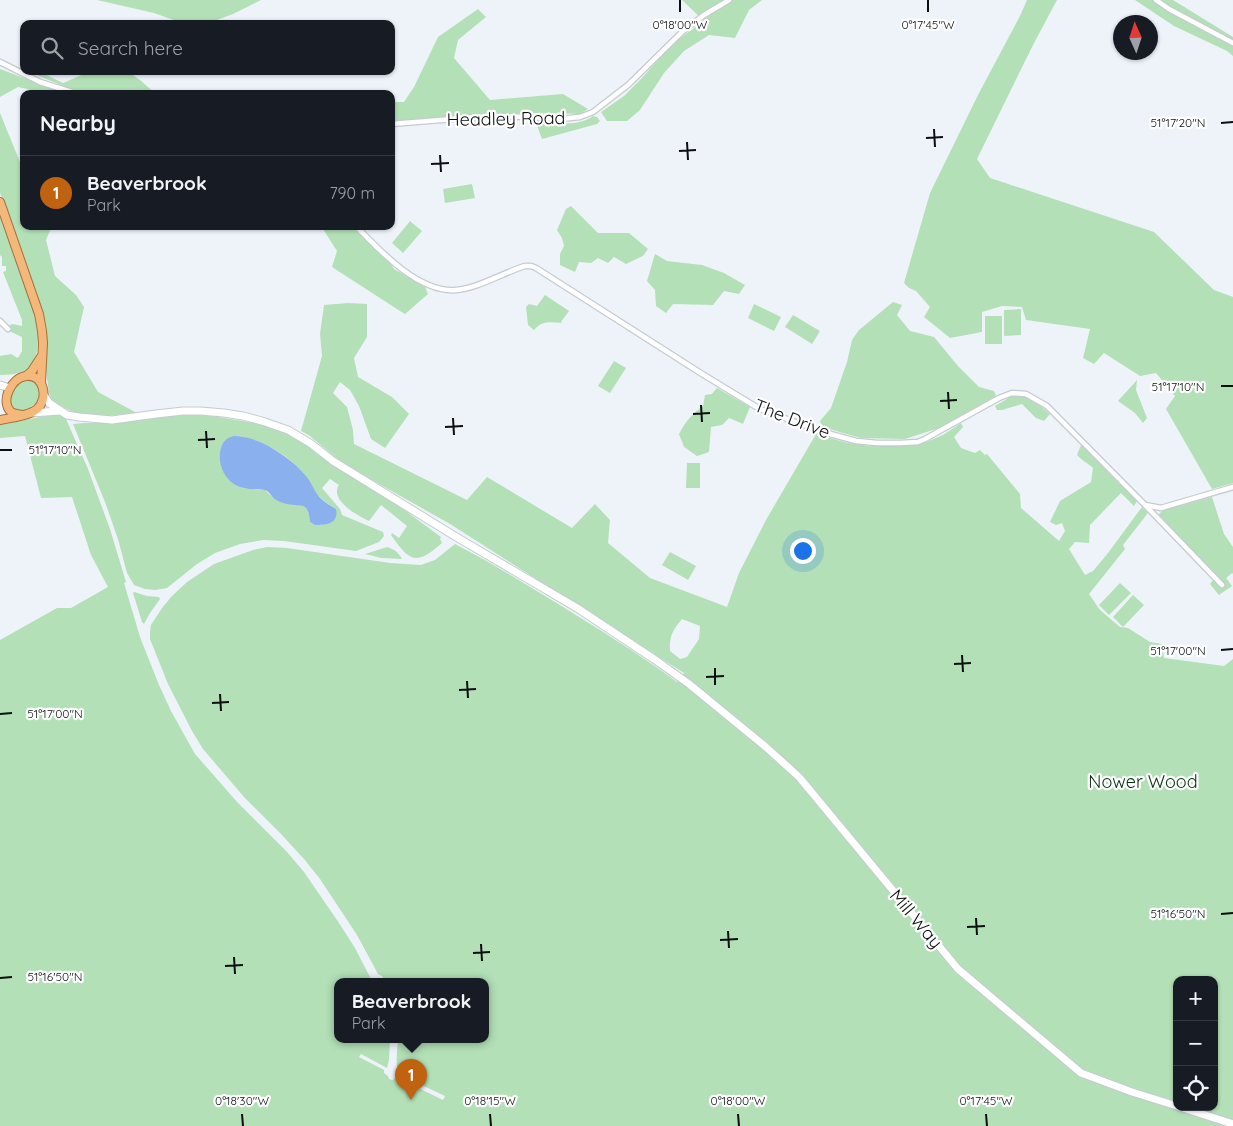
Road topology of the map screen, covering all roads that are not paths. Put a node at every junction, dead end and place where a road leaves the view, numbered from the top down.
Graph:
1 (728, 0) edge
2 (1156, 0) edge
3 (1233, 43) edge
4 (0, 62) edge
5 (20, 72) edge
6 (26, 75) edge
7 (65, 90) edge
8 (395, 124) edge
9 (0, 202) edge
10 (360, 230) edge
11 (0, 321) edge
12 (8, 329) dead end
13 (42, 355) junction
14 (26, 376) junction
15 (41, 383) junction
16 (4, 386) edge
17 (44, 395) junction
18 (3, 409) edge
19 (60, 410) junction
20 (31, 413) junction
21 (22, 415) junction
22 (0, 420) edge
23 (1233, 487) edge
24 (1145, 505) junction
25 (1222, 585) dead end
26 (1173, 1105) edge
27 (1191, 1111) edge
28 (1233, 1124) edge

1 - 8 street, Headley Road
2 - 3 street
4 - 5 street
6 - 7 street
9 - 13 highway
10 - 24 street, The Drive
11 - 12 street
13 - 14 highway
13 - 15 highway
14 - 15 highway
14 - 16 highway
15 - 17 highway
16 - 18 highway
17 - 19 main road
17 - 20 highway
18 - 21 highway
19 - 20 main road
19 - 26 main road, Mill Way
20 - 21 highway
21 - 22 highway
23 - 24 street
24 - 25 street
27 - 28 main road, Mill Way

